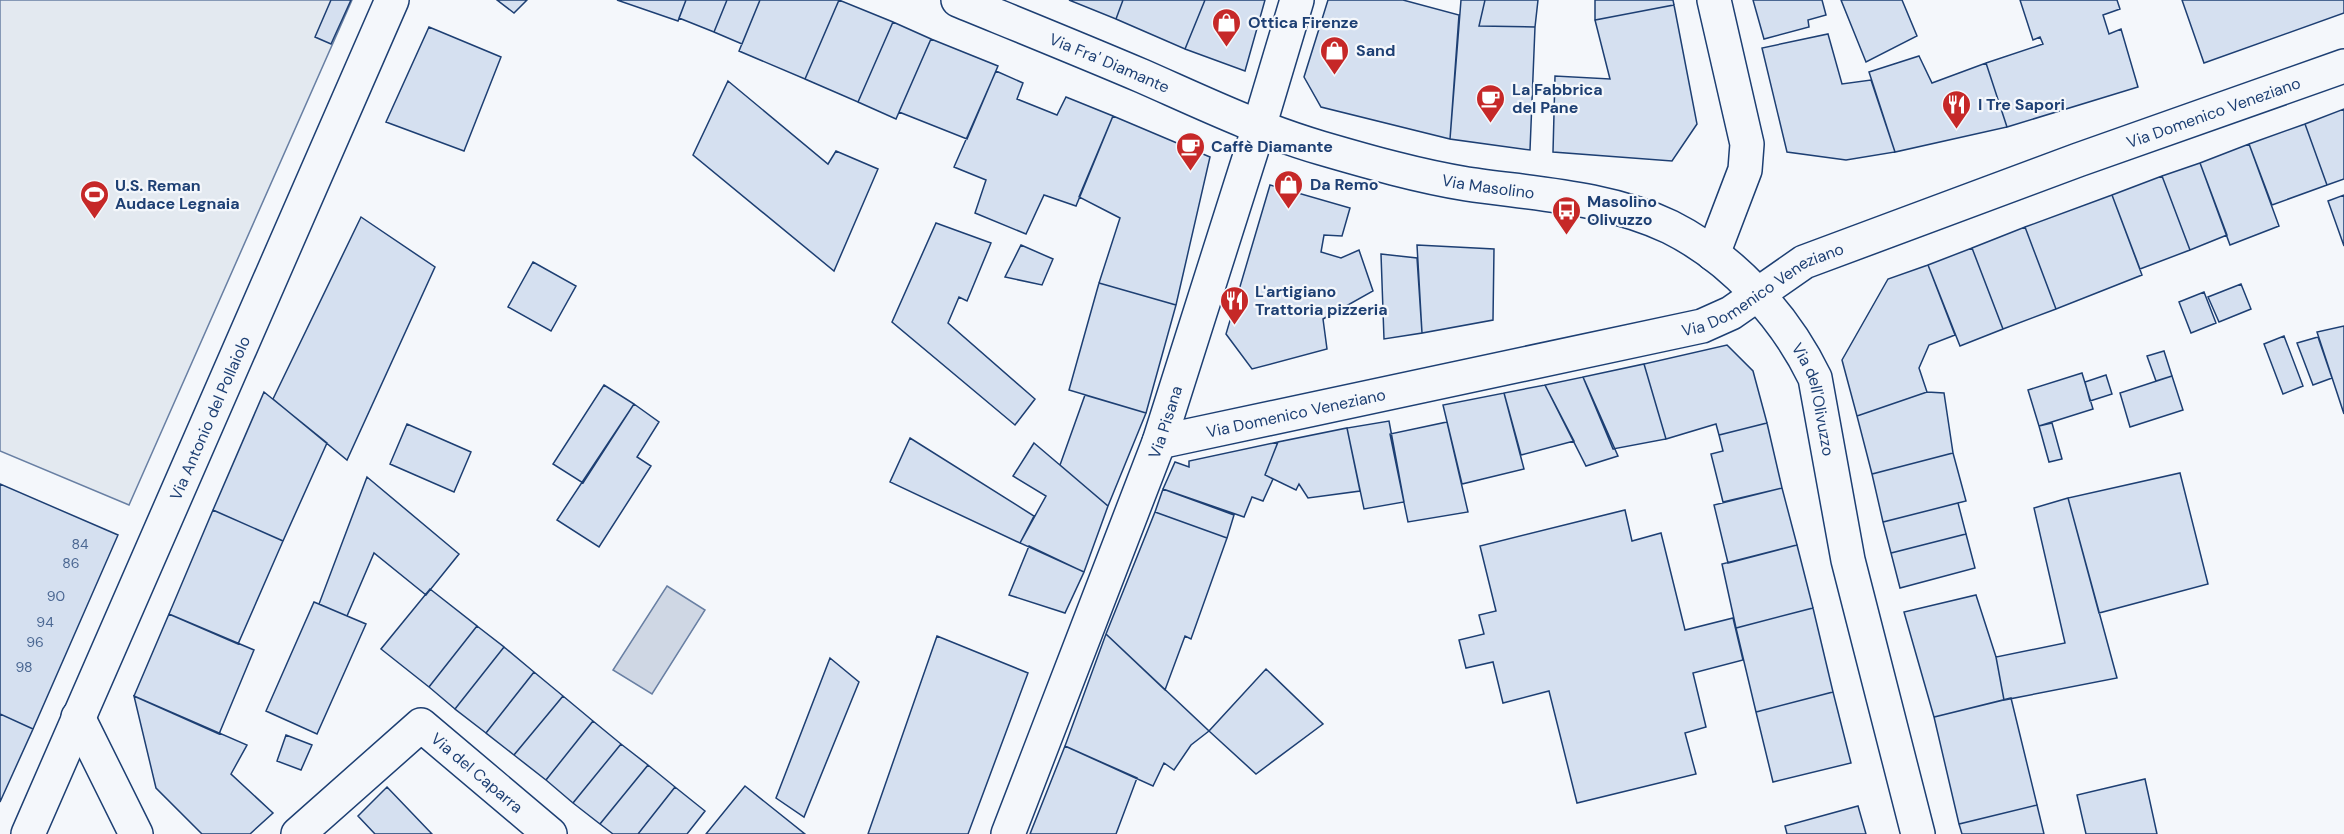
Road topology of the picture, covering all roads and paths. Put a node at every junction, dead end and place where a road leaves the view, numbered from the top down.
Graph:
1 (392, 0) edge
2 (958, 0) edge
3 (1297, 0) edge
4 (1714, 0) edge
5 (2344, 66) edge
6 (1259, 127) junction
7 (1713, 254) junction
8 (1758, 295) junction
9 (1159, 442) junction
10 (78, 717) junction
11 (28, 834) edge
12 (136, 834) edge
13 (298, 834) edge
14 (550, 834) edge
15 (1008, 834) edge
16 (1918, 834) edge

1 - 10 street, Via Antonio del Pollaiolo
2 - 6 street, Via Fra' Diamante
3 - 6 street, Via Pisana
4 - 7 street
5 - 8 street, Via Domenico Veneziano
6 - 7 street, Via Masolino
6 - 9 street, Via Pisana
7 - 8 street, Via dell'Olivuzzo
8 - 9 street, Via Domenico Veneziano
8 - 16 street, Via dell'Olivuzzo
9 - 15 street, Via Pisana
10 - 11 street, Via Antonio del Pollaiolo
10 - 12 street
13 - 14 street, Via del Caparra

